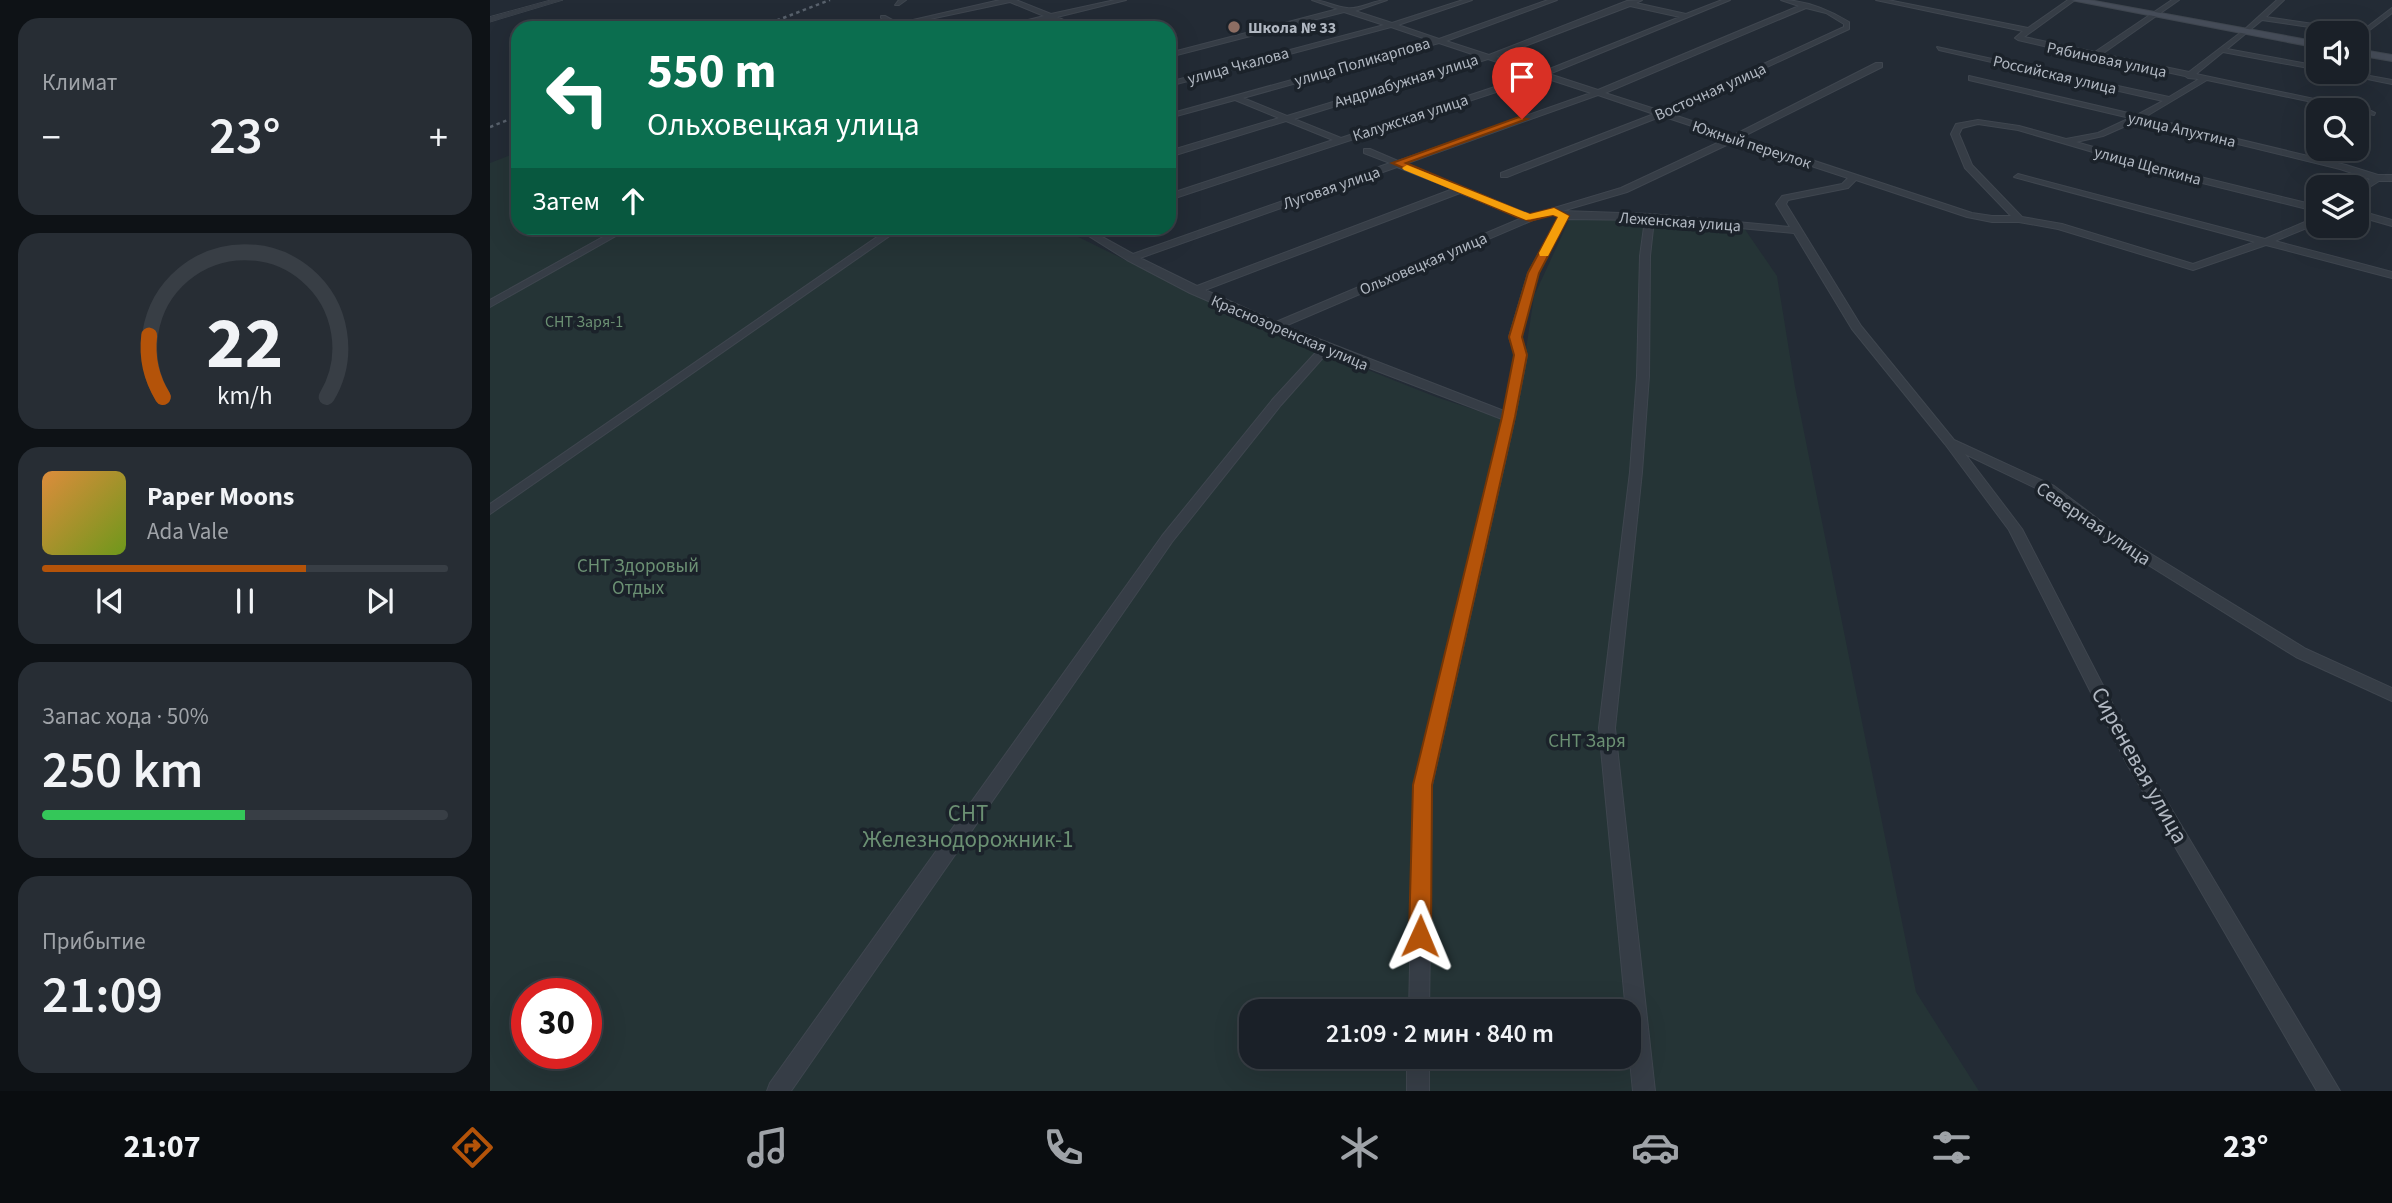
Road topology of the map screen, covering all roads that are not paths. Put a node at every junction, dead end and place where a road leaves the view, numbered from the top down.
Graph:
1 (559, 0) edge
2 (1010, 0) edge
3 (1123, 0) edge
4 (1315, 0) edge
5 (1384, 0) edge
6 (1469, 0) edge
7 (1554, 0) edge
8 (1616, 0) edge
9 (1639, 0) edge
10 (1727, 0) edge
11 (1784, 0) edge
12 (1879, 0) edge
13 (2074, 0) edge
14 (2176, 0) edge
15 (2281, 0) edge
16 (1630, 3) junction
17 (1805, 6) junction
18 (1346, 10) junction
19 (2392, 10) edge
20 (2154, 14) junction
21 (1051, 16) junction
22 (1685, 16) junction
23 (883, 17) dead end
24 (2261, 18) junction
25 (490, 20) edge
26 (916, 20) dead end
27 (891, 21) edge
28 (1030, 21) edge
29 (1062, 21) edge
30 (1388, 25) junction
31 (2027, 30) junction
32 (2246, 31) junction
33 (1437, 40) junction
34 (2306, 43) edge
35 (1939, 48) dead end
36 (2223, 50) junction
37 (1176, 53) edge
38 (2369, 54) edge
39 (1485, 56) junction
40 (2094, 56) junction
41 (2392, 58) edge
42 (1879, 65) dead end
43 (2306, 66) edge
44 (1542, 74) junction
45 (2188, 76) junction
46 (1972, 78) dead end
47 (2369, 78) edge
48 (2204, 79) junction
49 (1176, 81) edge
50 (2392, 82) edge
51 (1598, 93) junction
52 (1234, 97) junction
53 (2171, 100) junction
54 (2306, 100) edge
55 (1176, 114) edge
56 (1661, 114) junction
57 (1286, 117) junction
58 (2135, 117) junction
59 (1734, 138) junction
60 (2053, 139) junction
61 (1340, 140) junction
62 (1367, 151) dead end
63 (1176, 152) edge
64 (1397, 163) junction
65 (1503, 175) dead end
66 (2018, 177) dead end
67 (1853, 178) junction
68 (2377, 178) junction
69 (2392, 178) edge
70 (2369, 184) edge
71 (1459, 190) junction
72 (1176, 195) edge
73 (2306, 206) edge
74 (1559, 214) junction
75 (2369, 216) edge
76 (1650, 217) junction
77 (1530, 218) junction
78 (2019, 219) junction
79 (2392, 223) edge
80 (2306, 225) edge
81 (1796, 230) junction
82 (613, 235) edge
83 (886, 235) edge
84 (1092, 235) edge
85 (2268, 241) junction
86 (1130, 258) junction
87 (2392, 275) edge
88 (1194, 291) junction
89 (490, 304) edge
90 (1274, 327) junction
91 (1325, 349) junction
92 (1508, 417) junction
93 (1949, 441) junction
94 (490, 510) edge
95 (2392, 695) edge
96 (1419, 999) edge
97 (1418, 1069) edge
98 (778, 1091) edge
99 (1418, 1091) edge
100 (1644, 1091) edge
101 (2329, 1091) edge

1 - 25 street
2 - 21 street
2 - 26 street
3 - 21 street
4 - 18 street, Южный переулок
5 - 18 street
6 - 30 street, улица Чкалова
7 - 33 street, улица Поликарпова
8 - 16 street
9 - 16 street, Андриабужная улица
10 - 22 street, Калужская улица
11 - 17 street, Восточная улица
12 - 31 street, Рябиновая улица
13 - 20 main road
13 - 31 street
14 - 20 street
15 - 24 street
16 - 22 street
16 - 39 street, Андриабужная улица
17 - 51 street, Луговая улица
17 - 56 street, Восточная улица
18 - 30 street, Южный переулок
18 - 37 street
19 - 24 street
20 - 32 main road
20 - 40 street
21 - 28 street
21 - 29 street
22 - 44 street, Калужская улица
23 - 27 street
24 - 32 street
30 - 33 street, Южный переулок
30 - 49 street, улица Чкалова
31 - 40 street, Рябиновая улица
32 - 34 main road
32 - 36 street
33 - 39 street, Южный переулок
33 - 52 street, улица Поликарпова
35 - 53 street, Российская улица
36 - 43 street
36 - 45 street
38 - 41 main road
39 - 44 street, Южный переулок
39 - 57 street, Андриабужная улица
40 - 45 street, Рябиновая улица
42 - 59 street, Ольховецкая улица
44 - 51 street, Южный переулок
44 - 61 street, Калужская улица
45 - 48 street, Рябиновая улица
46 - 58 street, улица Апухтина
47 - 50 street
48 - 53 street
48 - 54 street, Рябиновая улица
51 - 56 street, Южный переулок
51 - 64 street, Луговая улица
52 - 55 street, улица Поликарпова
52 - 57 street
53 - 58 street
56 - 59 street, Южный переулок
56 - 65 street, Восточная улица
57 - 61 street
57 - 63 street, Андриабужная улица
58 - 60 street
58 - 68 street, улица Апухтина
59 - 67 street, Южный переулок
59 - 74 street, Ольховецкая улица
60 - 73 street, улица Щепкина
60 - 78 street, улица Щепкина
61 - 72 street, Калужская улица
62 - 64 street
64 - 71 street
64 - 86 street, Луговая улица
66 - 85 street
67 - 78 street, Южный переулок
67 - 81 street, Северная улица
68 - 69 street, улица Апухтина
68 - 70 street
71 - 77 street
71 - 88 street
74 - 76 street, Леженская улица
74 - 77 street, Ольховецкая улица
74 - 92 street
75 - 79 street
76 - 81 street, Леженская улица
76 - 100 street
77 - 90 street, Ольховецкая улица
78 - 85 street, Южный переулок
80 - 85 street
81 - 93 street, Северная улица
82 - 89 street
83 - 94 street
84 - 86 street, Краснозоренская улица
85 - 87 street
86 - 88 street, Краснозоренская улица
88 - 90 street, Краснозоренская улица
90 - 91 street, Краснозоренская улица
91 - 92 street, Краснозоренская улица
91 - 98 street
92 - 96 street
93 - 95 street, Северная улица
93 - 101 street, Сиреневая улица
97 - 99 street

